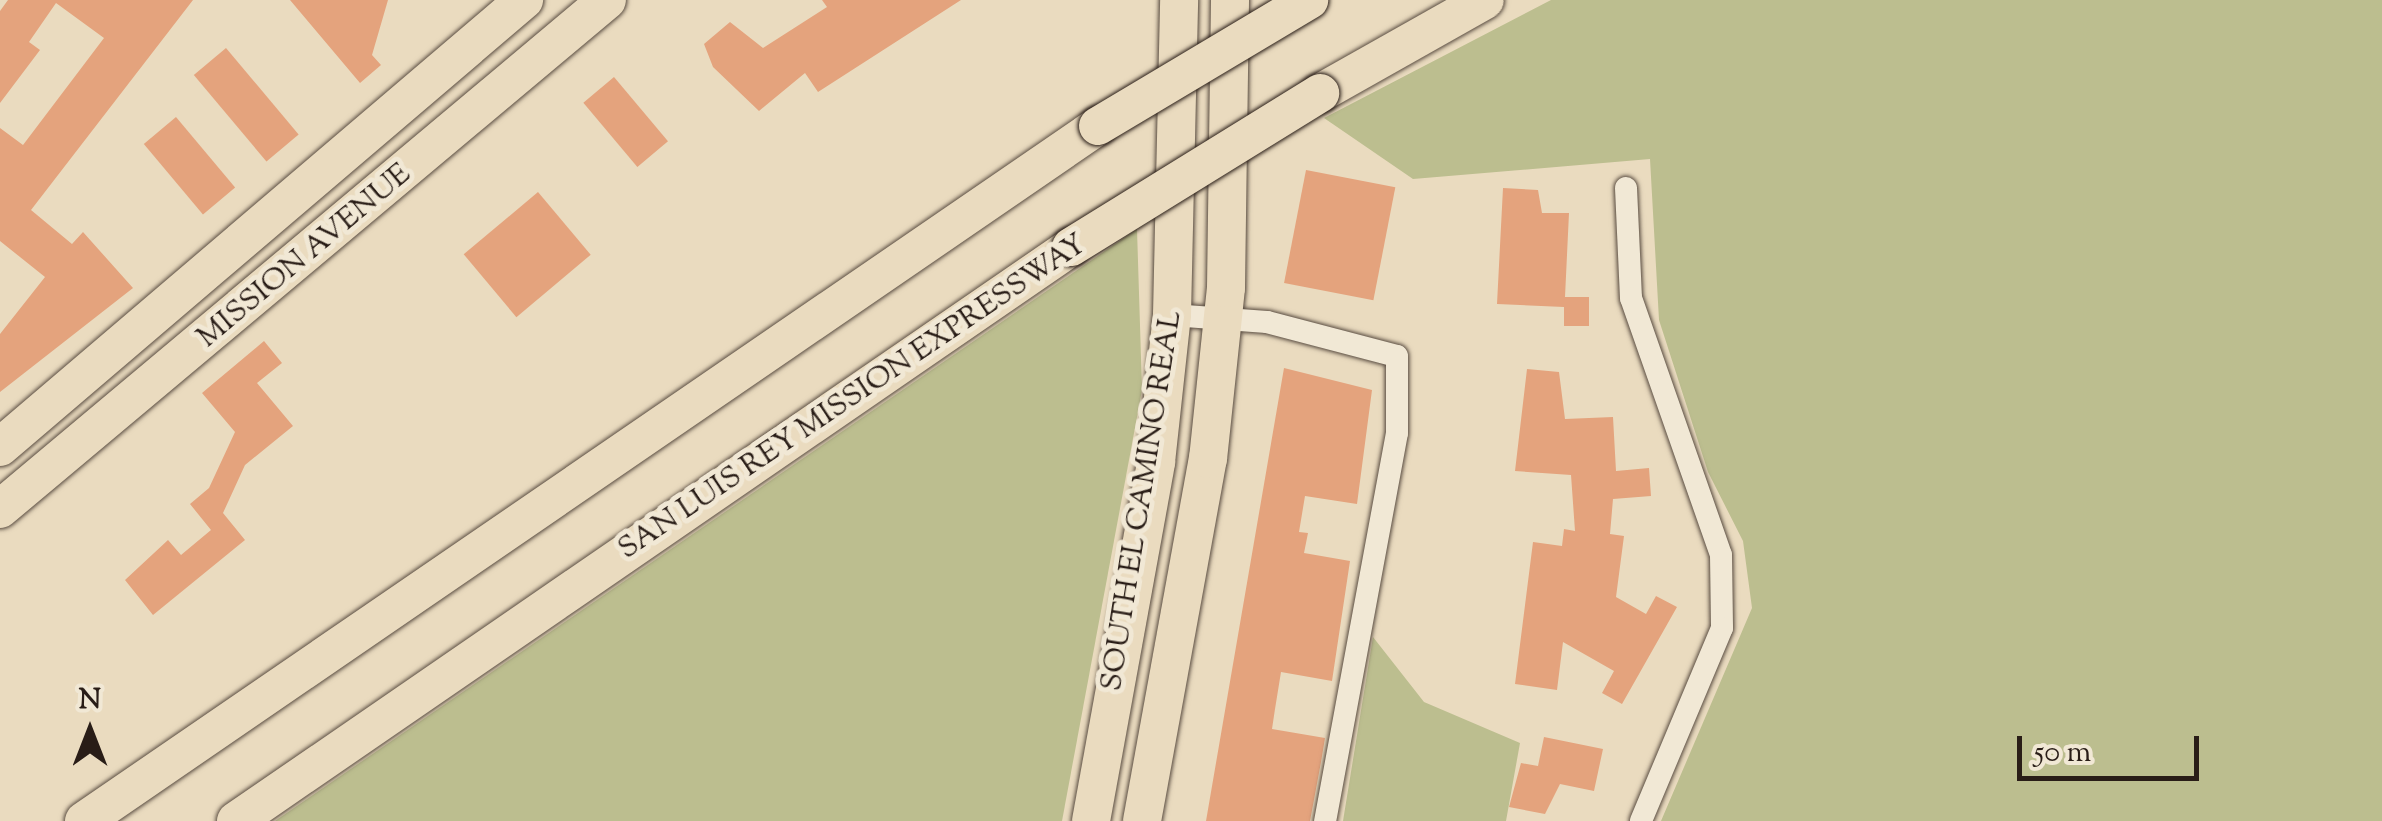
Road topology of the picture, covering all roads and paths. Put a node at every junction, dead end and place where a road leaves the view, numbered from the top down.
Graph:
1 (524, 0) edge
2 (568, 0) edge
3 (607, 0) edge
4 (1179, 0) edge
5 (1230, 0) edge
6 (1309, 0) edge
7 (1485, 0) edge
8 (548, 52) junction
9 (339, 160) junction
10 (1626, 188) dead end
11 (273, 215) junction
12 (307, 254) junction
13 (240, 312) junction
14 (1172, 315) junction
15 (1224, 316) junction
16 (0, 447) edge
17 (0, 509) edge
18 (84, 821) edge
19 (236, 821) edge
20 (1090, 821) edge
21 (1142, 821) edge
22 (1326, 821) edge
23 (1641, 821) edge

1 - 9 main road, MISSION AVENUE
2 - 8 main road
3 - 8 main road, MISSION AVENUE
4 - 14 main road, SOUTH EL CAMINO REAL
5 - 15 main road, SOUTH EL CAMINO REAL
6 - 18 main road, bridge
7 - 19 main road, SAN LUIS REY MISSION EXPRESSWAY, bridge
8 - 12 main road, MISSION AVENUE
9 - 11 main road, MISSION AVENUE
9 - 12 main road
10 - 23 street
11 - 13 main road
11 - 16 main road, MISSION AVENUE
12 - 13 main road, MISSION AVENUE
13 - 17 main road, MISSION AVENUE
14 - 15 street
14 - 20 main road, SOUTH EL CAMINO REAL
15 - 21 main road, SOUTH EL CAMINO REAL
15 - 22 street

